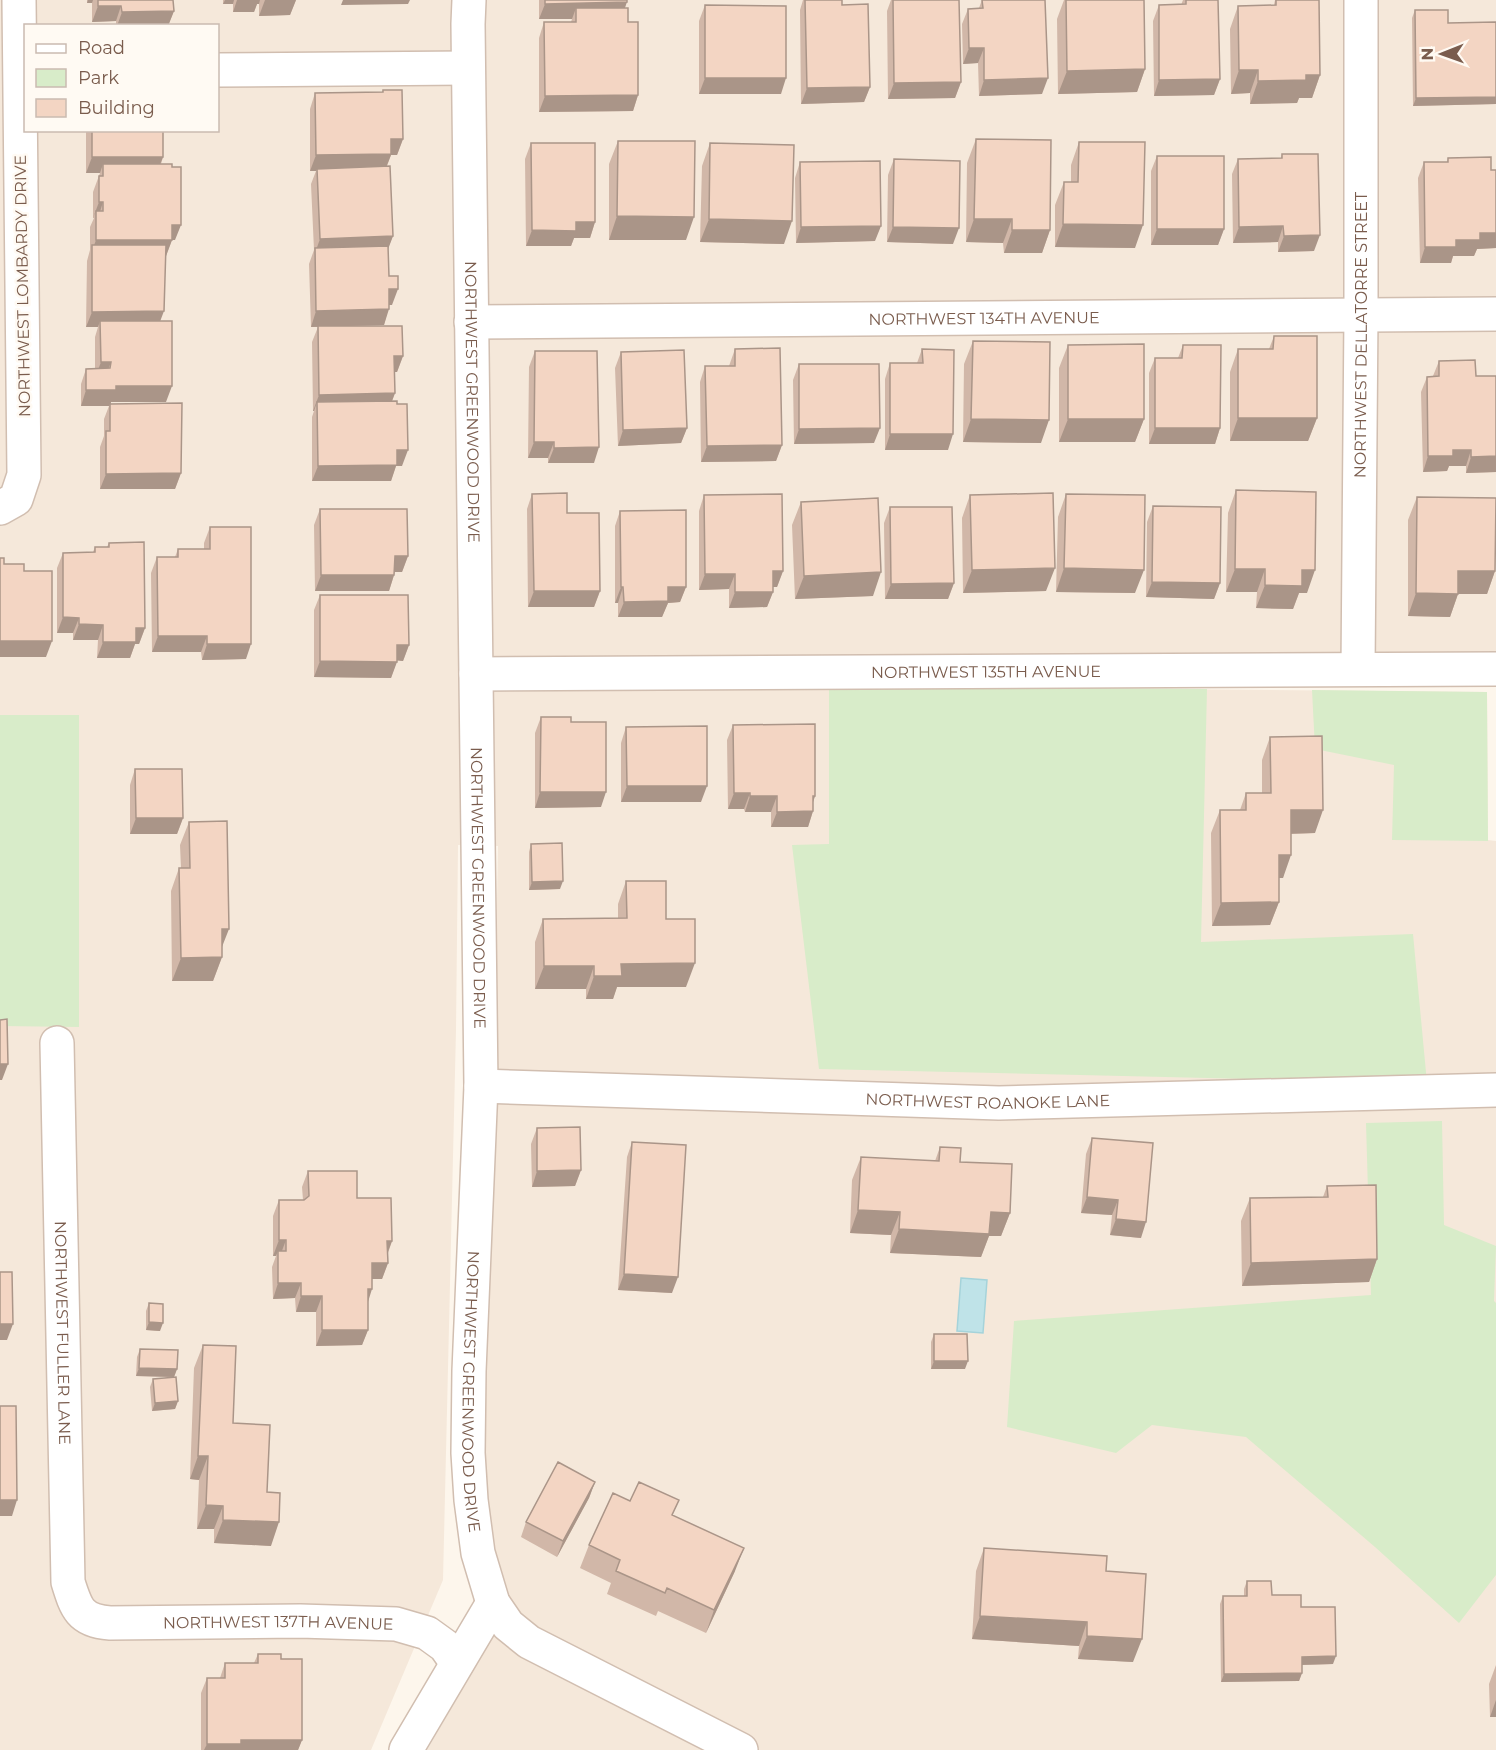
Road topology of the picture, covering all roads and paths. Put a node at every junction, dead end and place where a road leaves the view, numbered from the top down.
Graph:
1 (19, 0) edge
2 (470, 0) edge
3 (1360, 0) edge
4 (468, 68) junction
5 (23, 70) edge
6 (219, 70) edge
7 (1361, 314) junction
8 (1496, 314) edge
9 (471, 322) junction
10 (8, 503) edge
11 (1358, 669) junction
12 (1496, 669) edge
13 (476, 674) junction
14 (57, 1043) dead end
15 (481, 1086) junction
16 (1496, 1090) edge
17 (493, 1603) junction
18 (87, 1617) joint
19 (457, 1663) junction
20 (406, 1750) edge
21 (741, 1750) edge

1 - 5 street, NORTHWEST LOMBARDY DRIVE
2 - 4 street, NORTHWEST GREENWOOD DRIVE
3 - 7 street, NORTHWEST DELLATORRE STREET
4 - 6 street
4 - 9 street, NORTHWEST GREENWOOD DRIVE
5 - 10 street, NORTHWEST LOMBARDY DRIVE
7 - 8 street, NORTHWEST 134TH AVENUE
7 - 9 street, NORTHWEST 134TH AVENUE
7 - 11 street, NORTHWEST DELLATORRE STREET
9 - 13 street, NORTHWEST GREENWOOD DRIVE
11 - 12 street, NORTHWEST 135TH AVENUE
11 - 13 street, NORTHWEST 135TH AVENUE
13 - 15 street, NORTHWEST GREENWOOD DRIVE
14 - 18 street, NORTHWEST FULLER LANE
15 - 16 street, NORTHWEST ROANOKE LANE
15 - 17 street, NORTHWEST GREENWOOD DRIVE
17 - 19 street
17 - 21 street
18 - 19 street, NORTHWEST 137TH AVENUE
19 - 20 street

